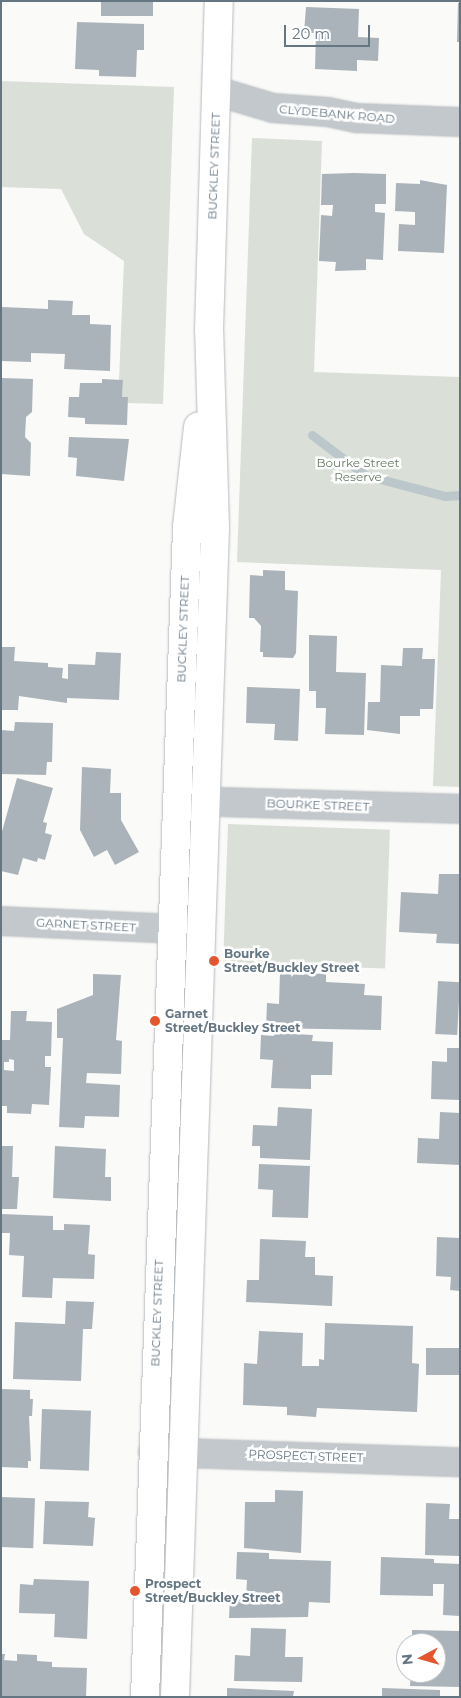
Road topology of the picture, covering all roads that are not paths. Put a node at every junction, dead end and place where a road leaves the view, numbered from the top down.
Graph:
1 (220, 1) edge
2 (216, 91) junction
3 (460, 122) edge
4 (208, 331) junction
5 (176, 801) junction
6 (206, 801) junction
7 (460, 809) edge
8 (1, 921) edge
9 (170, 929) junction
10 (202, 930) junction
11 (153, 1452) junction
12 (184, 1453) junction
13 (460, 1462) edge
14 (145, 1697) edge
15 (175, 1697) edge

1 - 2 main road, BUCKLEY STREET
2 - 3 street, CLYDEBANK ROAD
2 - 4 main road, BUCKLEY STREET
4 - 5 main road, BUCKLEY STREET
4 - 6 main road, BUCKLEY STREET
5 - 6 street, BOURKE STREET
5 - 9 main road, BUCKLEY STREET
6 - 7 street, BOURKE STREET
6 - 10 main road, BUCKLEY STREET
8 - 9 street, GARNET STREET
9 - 10 street
9 - 11 main road, BUCKLEY STREET
10 - 12 main road, BUCKLEY STREET
11 - 12 street, PROSPECT STREET
11 - 14 main road, BUCKLEY STREET
12 - 13 street, PROSPECT STREET
12 - 15 main road, BUCKLEY STREET

